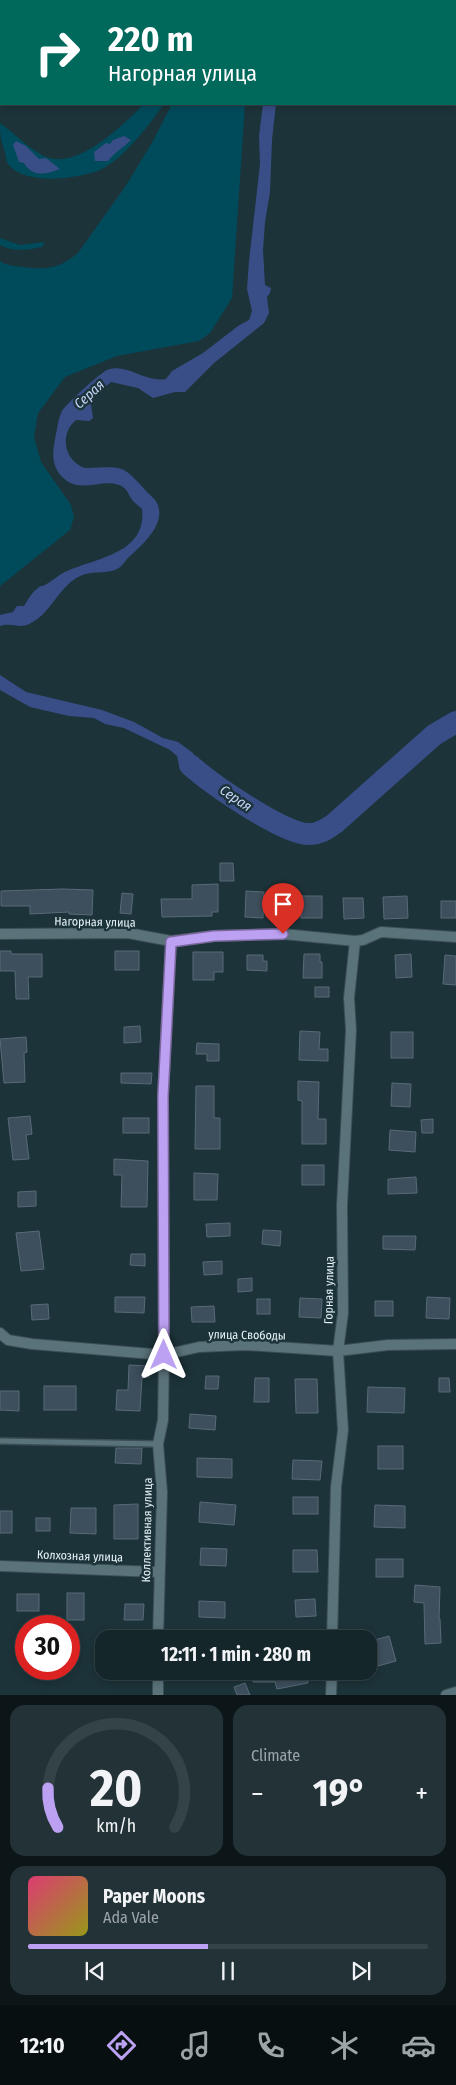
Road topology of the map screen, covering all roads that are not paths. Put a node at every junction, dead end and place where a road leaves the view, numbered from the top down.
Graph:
1 (0, 934) edge
2 (456, 937) edge
3 (355, 941) junction
4 (171, 942) junction
5 (0, 1333) edge
6 (4, 1342) edge
7 (456, 1344) edge
8 (338, 1350) junction
9 (164, 1355) junction
10 (0, 1442) edge
11 (158, 1444) junction
12 (0, 1566) edge
13 (158, 1572) junction
14 (158, 1630) edge
15 (332, 1630) edge
16 (158, 1680) edge
17 (332, 1680) edge
18 (456, 1692) edge
19 (158, 1695) edge
20 (331, 1695) edge
21 (446, 1695) edge

1 - 4 street, Нагорная улица
2 - 3 street, Нагорная улица
3 - 4 street, Нагорная улица
3 - 8 street, Горная улица
4 - 9 street, Коллективная улица
5 - 6 street
6 - 9 street, улица Свободы
7 - 8 street, улица Свободы
8 - 9 street, улица Свободы
8 - 15 street, Горная улица
9 - 11 street, Коллективная улица
10 - 11 lane
11 - 13 street, Коллективная улица
12 - 13 street, Колхозная улица
13 - 14 street, Коллективная улица
16 - 19 street
17 - 20 street
18 - 21 street

